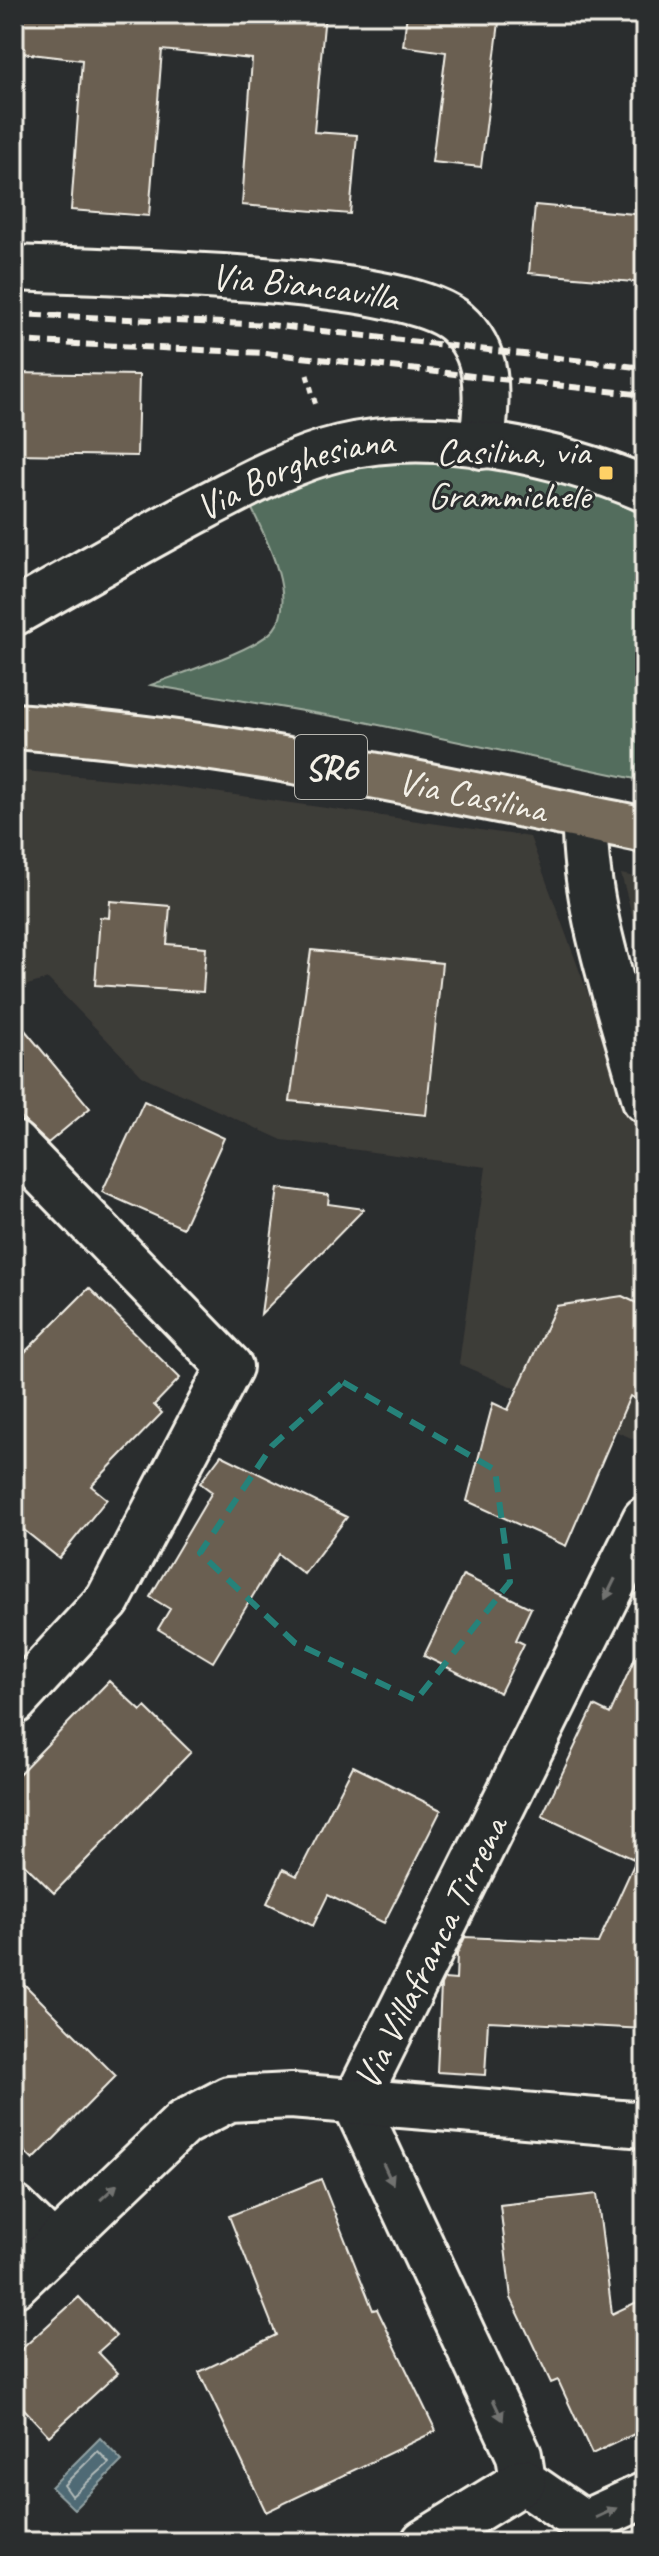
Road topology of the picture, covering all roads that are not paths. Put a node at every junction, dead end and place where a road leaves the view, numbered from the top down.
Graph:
1 (14, 268) edge
2 (482, 446) junction
3 (645, 489) edge
4 (14, 613) edge
5 (14, 726) edge
6 (585, 818) junction
7 (645, 830) edge
8 (645, 1100) edge
9 (14, 1144) edge
10 (645, 1519) edge
11 (14, 1702) edge
12 (355, 2103) junction
13 (645, 2125) edge
14 (14, 2208) edge
15 (53, 2246) junction
16 (14, 2285) edge
17 (523, 2481) junction
18 (645, 2495) edge
19 (424, 2542) edge

1 - 2 street, Via Biancavilla
2 - 3 street, Via Borghesiana
2 - 4 street, Via Borghesiana
5 - 6 main road, Via Casilina / SR6
6 - 7 main road, Via Casilina / SR6
6 - 8 street
9 - 11 street
10 -> 12 street, Via Villafranca Tirrena
12 - 13 street
15 -> 12 street
12 -> 17 street, Via Villafranca Tirrena
14 - 15 street
15 - 16 street
17 -> 18 street
17 - 19 street

